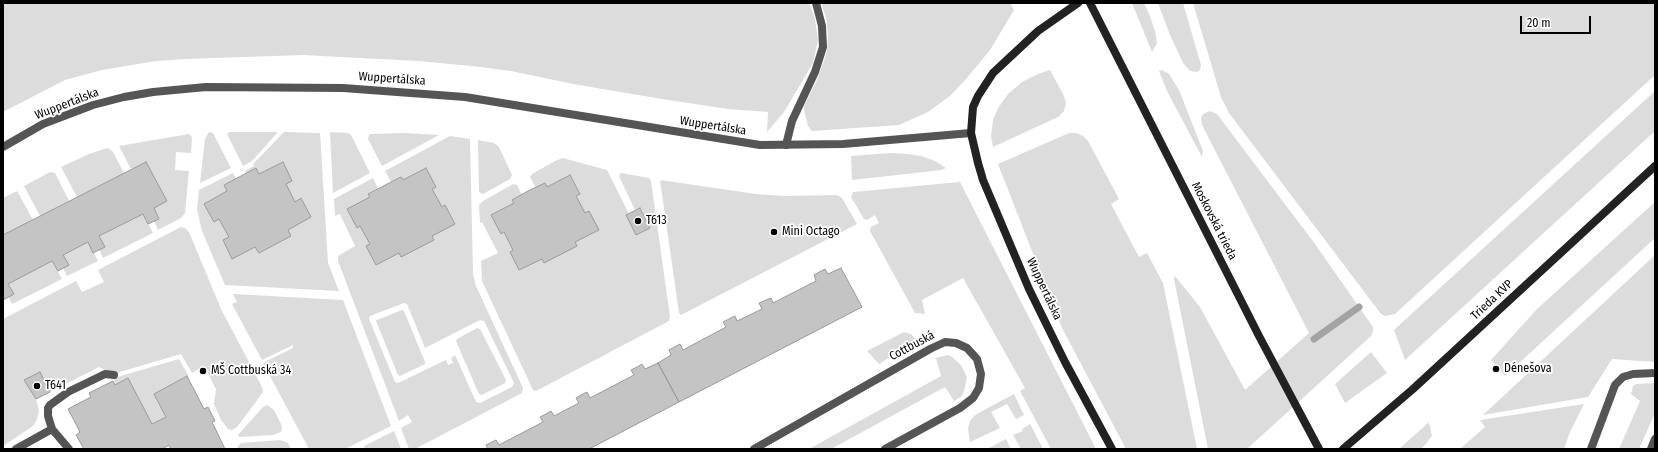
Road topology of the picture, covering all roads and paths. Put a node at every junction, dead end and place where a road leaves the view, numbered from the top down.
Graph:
1 (816, 3) edge
2 (1078, 3) edge
3 (1090, 3) edge
4 (971, 133) junction
5 (786, 145) junction
6 (3, 147) edge
7 (1655, 166) edge
8 (1655, 373) edge
9 (114, 375) dead end
10 (52, 429) junction
11 (1655, 439) edge
12 (16, 449) edge
13 (69, 449) edge
14 (754, 449) edge
15 (885, 449) edge
16 (1112, 449) edge
17 (1319, 449) edge
18 (1343, 449) edge
19 (1591, 449) edge
20 (1652, 449) edge

1 - 5 street
2 - 4 street, Wuppertálska
3 - 17 street, Moskovská trieda
4 - 5 street, Wuppertálska
4 - 16 street, Wuppertálska
5 - 6 street, Wuppertálska
7 - 18 street, Trieda KVP
8 - 19 street
9 - 10 street
10 - 12 street
10 - 13 street
11 - 20 street
14 - 15 street, Cottbuská

